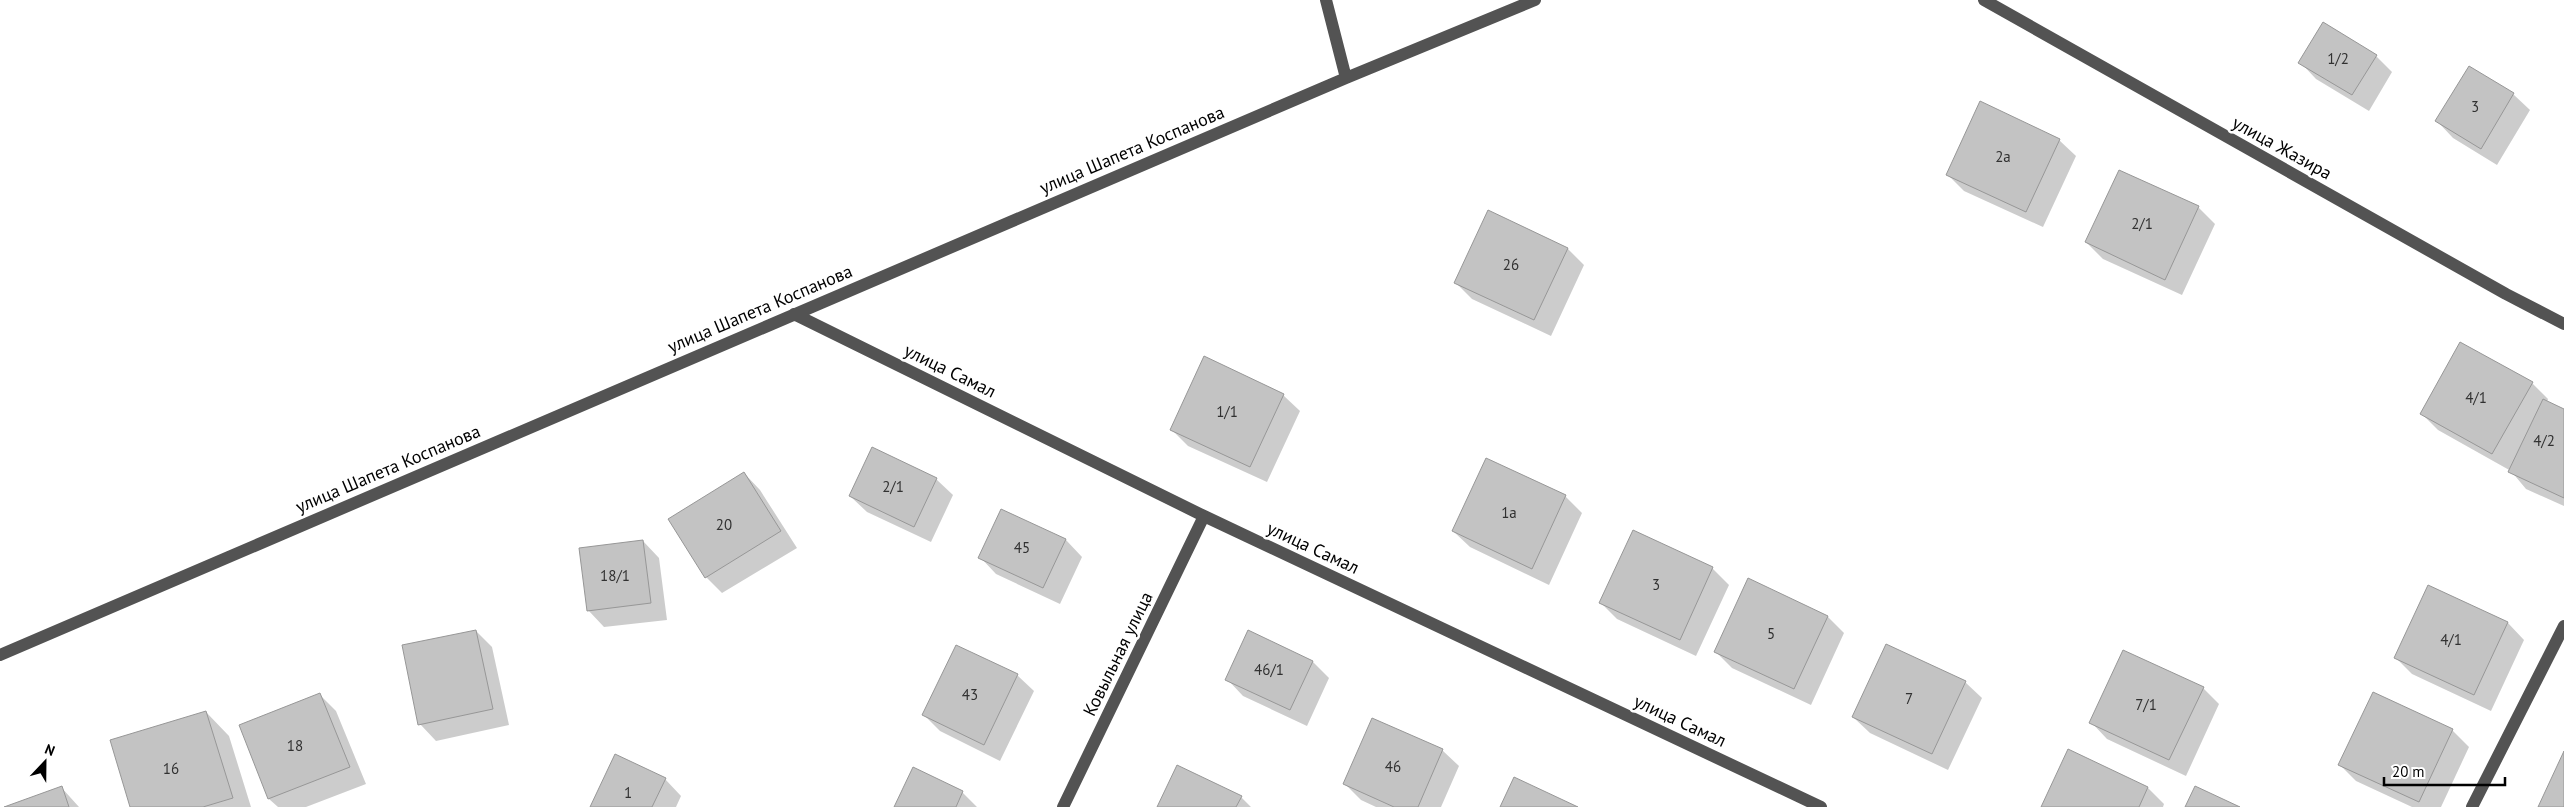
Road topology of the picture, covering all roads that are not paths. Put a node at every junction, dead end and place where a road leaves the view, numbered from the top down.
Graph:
1 (1326, 0) edge
2 (1535, 0) edge
3 (1984, 0) edge
4 (1346, 78) junction
5 (794, 314) junction
6 (2564, 324) edge
7 (1204, 516) junction
8 (2564, 626) edge
9 (0, 655) edge
10 (1063, 807) edge
11 (1821, 807) edge
12 (2472, 807) edge

1 - 4 street
2 - 4 street, улица Шапета Коспанова
3 - 6 street, улица Жазира
4 - 5 street, улица Шапета Коспанова
5 - 7 street, улица Самал
5 - 9 street, улица Шапета Коспанова
7 - 10 street, Ковыльная улица
7 - 11 street, улица Самал
8 - 12 street

